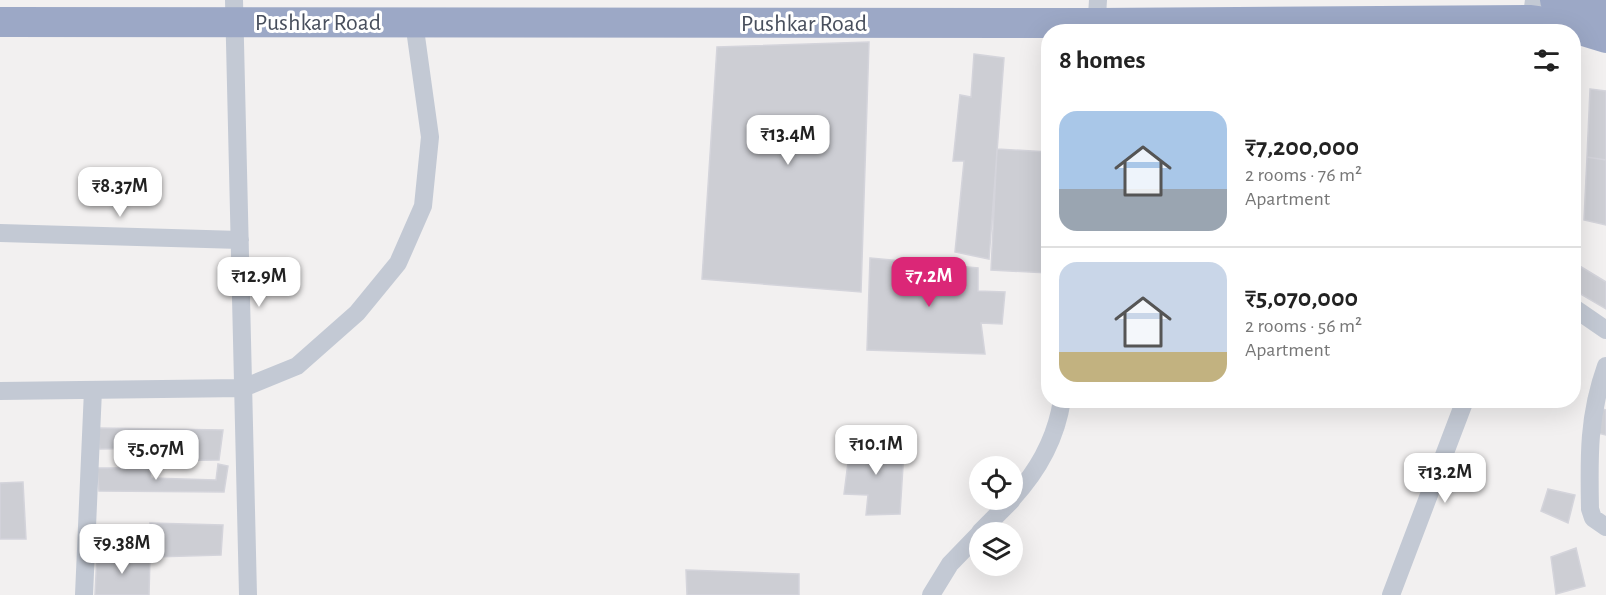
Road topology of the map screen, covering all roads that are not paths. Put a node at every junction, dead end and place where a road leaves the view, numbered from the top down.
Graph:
1 (1567, 7) edge
2 (234, 11) edge
3 (1531, 17) edge
4 (1097, 18) edge
5 (0, 22) edge
6 (414, 22) junction
7 (1604, 27) edge
8 (0, 233) edge
9 (240, 240) junction
10 (1581, 313) edge
11 (1606, 330) edge
12 (1606, 366) edge
13 (243, 388) junction
14 (93, 390) junction
15 (0, 391) edge
16 (1061, 408) edge
17 (1462, 408) edge
18 (1023, 486) edge
19 (1002, 510) edge
20 (990, 522) edge
21 (1606, 526) edge
22 (969, 544) edge
23 (84, 595) edge
24 (248, 595) edge
25 (931, 595) edge
26 (1391, 595) edge

1 - 3 highway, Pushkar Road
1 - 7 highway, Pushkar Road
2 - 5 highway, Pushkar Road
2 - 6 highway, Pushkar Road
2 - 9 street
3 - 4 highway, Pushkar Road
4 - 6 highway, Pushkar Road
6 - 13 street
8 - 9 street
9 - 13 street
10 - 11 street
12 - 21 street
13 - 14 street
13 - 24 street
14 - 15 street
14 - 23 street
16 - 18 street
17 - 26 street
19 - 20 street
22 - 25 street

